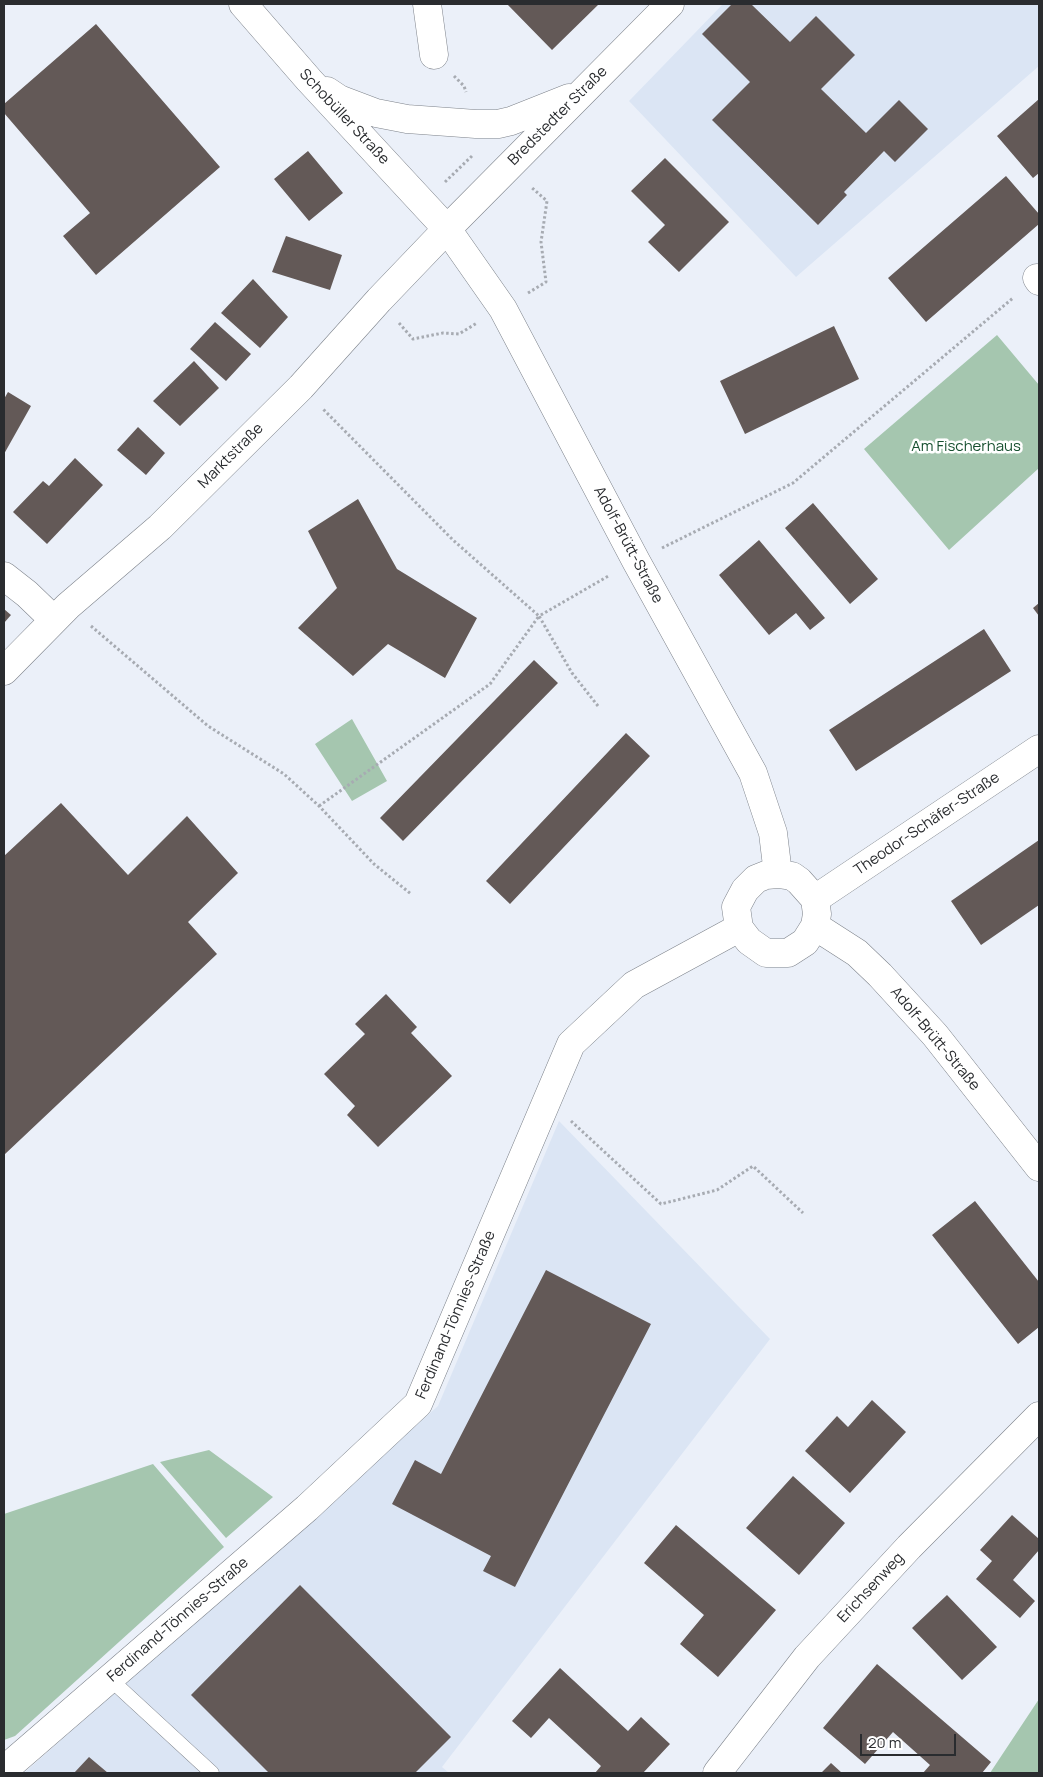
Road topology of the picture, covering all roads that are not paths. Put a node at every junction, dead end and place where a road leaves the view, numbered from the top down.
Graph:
1 (243, 4) edge
2 (427, 4) edge
3 (670, 4) edge
4 (434, 55) dead end
5 (309, 80) junction
6 (584, 91) junction
7 (447, 229) junction
8 (4, 576) edge
9 (61, 613) junction
10 (4, 671) edge
11 (1039, 748) edge
12 (778, 874) junction
13 (815, 900) junction
14 (815, 926) junction
15 (739, 928) junction
16 (1039, 1167) edge
17 (1039, 1416) edge
18 (110, 1679) junction
19 (4, 1770) edge
20 (212, 1773) edge
21 (717, 1773) edge

1 - 5 street, Schobüller Straße
2 - 4 street
3 - 6 street, Bredstedter Straße
5 - 6 street
5 - 7 street, Schobüller Straße
6 - 7 street, Bredstedter Straße
7 - 9 street, Marktstraße
7 - 12 street, Adolf-Brütt-Straße
8 - 9 street
9 - 10 street, Marktstraße
11 - 13 street, Theodor-Schäfer-Straße
12 - 13 street
12 - 15 street
13 - 14 street
14 - 15 street
14 - 16 street, Adolf-Brütt-Straße
15 - 18 street, Ferdinand-Tönnies-Straße
17 - 21 street, Erichsenweg
18 - 19 street, Ferdinand-Tönnies-Straße
18 - 20 lane

